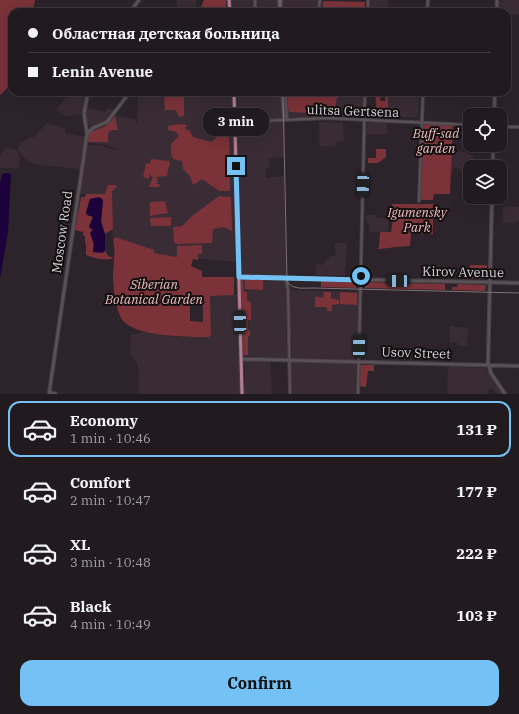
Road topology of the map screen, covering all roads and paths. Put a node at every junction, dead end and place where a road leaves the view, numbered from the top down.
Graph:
1 (140, 0) edge
2 (133, 8) edge
3 (87, 96) edge
4 (127, 96) edge
5 (234, 96) edge
6 (284, 96) edge
7 (365, 96) edge
8 (423, 96) edge
9 (495, 96) edge
10 (494, 108) edge
11 (285, 119) junction
12 (364, 120) junction
13 (235, 122) junction
14 (422, 123) junction
15 (463, 125) edge
16 (87, 126) junction
17 (507, 127) edge
18 (519, 127) edge
19 (93, 128) junction
20 (87, 134) junction
21 (419, 201) dead end
22 (492, 204) edge
23 (239, 277) junction
24 (286, 278) junction
25 (361, 280) junction
26 (490, 283) junction
27 (519, 283) edge
28 (241, 359) junction
29 (290, 360) junction
30 (358, 361) junction
31 (488, 365) junction
32 (519, 366) edge
33 (49, 393) edge
34 (56, 394) edge
35 (242, 394) edge
36 (290, 394) edge
37 (358, 394) edge
38 (505, 394) edge

1 - 2 main road
3 - 16 main road, Moscow Road
4 - 19 main road
5 - 13 main road
6 - 11 street
7 - 12 street
8 - 14 street
9 - 10 main road
11 - 12 street, ulitsa Gertsena
11 - 13 street, ulitsa Gertsena
12 - 14 street, ulitsa Gertsena
12 - 25 street
13 - 23 main road
14 - 15 street, ulitsa Gertsena
14 - 21 street
16 - 19 main road
16 - 20 main road, Moscow Road
17 - 18 street
19 - 20 main road
20 - 33 main road, Moscow Road
22 - 26 main road
23 - 24 main road, Kirov Avenue
23 - 28 main road
24 - 25 main road, Kirov Avenue
24 - 29 street
25 - 26 main road, Kirov Avenue
25 - 30 street
26 - 27 main road, Kirov Avenue
26 - 31 main road
28 - 29 main road, Usov Street
28 - 35 main road
29 - 30 main road, Usov Street
29 - 36 street
30 - 31 main road, Usov Street
30 - 37 street
31 - 32 main road, Usov Street
31 - 38 main road
33 - 34 street

